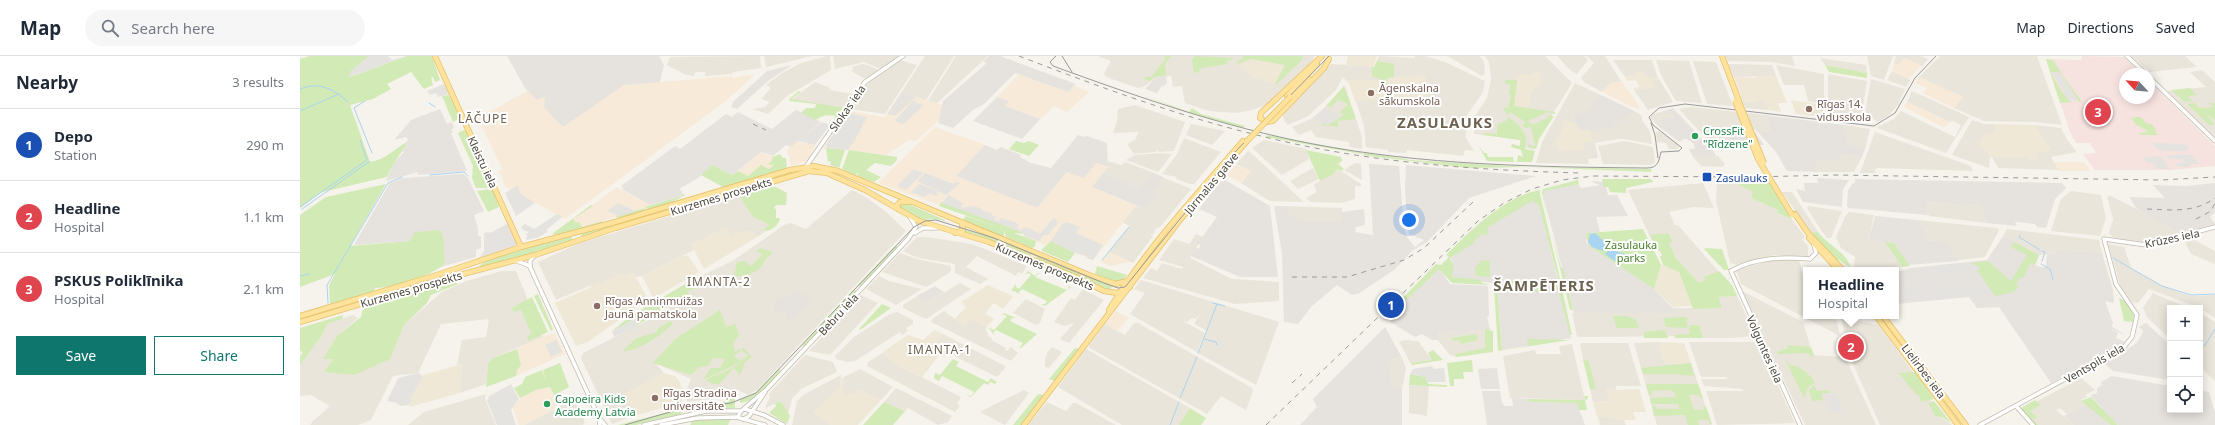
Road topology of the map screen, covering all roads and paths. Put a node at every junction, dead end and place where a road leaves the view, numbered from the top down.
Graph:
1 (435, 56) edge
2 (902, 56) edge
3 (1323, 56) edge
4 (1721, 56) edge
5 (2127, 56) edge
6 (1331, 58) edge
7 (2140, 68) edge
8 (2155, 83) edge
9 (1288, 96) junction
10 (2215, 141) edge
11 (1244, 142) junction
12 (806, 166) junction
13 (802, 172) junction
14 (910, 202) junction
15 (898, 209) junction
16 (1793, 215) junction
17 (910, 217) junction
18 (962, 223) junction
19 (2215, 227) edge
20 (936, 228) junction
21 (955, 233) junction
22 (568, 234) junction
23 (908, 239) junction
24 (2104, 239) joint
25 (1813, 242) junction
26 (569, 244) junction
27 (521, 247) junction
28 (1035, 252) junction
29 (535, 255) junction
30 (1026, 258) junction
31 (486, 259) junction
32 (516, 261) junction
33 (530, 266) junction
34 (1835, 267) edge
35 (1840, 267) edge
36 (482, 270) junction
37 (1128, 281) junction
38 (1130, 287) junction
39 (1104, 290) junction
40 (1119, 293) junction
41 (1112, 303) junction
42 (310, 313) junction
43 (300, 316) edge
44 (310, 319) junction
45 (1882, 319) edge
46 (300, 322) edge
47 (1103, 323) junction
48 (767, 389) junction
49 (2016, 406) junction
50 (743, 410) junction
51 (750, 412) junction
52 (738, 417) junction
53 (599, 418) junction
54 (744, 419) junction
55 (600, 425) edge
56 (605, 425) edge
57 (644, 425) edge
58 (661, 425) edge
59 (765, 425) edge
60 (783, 425) edge
61 (1024, 425) edge
62 (1800, 425) edge
63 (1958, 425) edge
64 (1966, 425) edge
65 (1980, 425) edge
66 (2033, 425) edge

1 - 27 main road, Kleistu iela
2 - 12 street, Slokas iela
3 - 6 main road
3 - 9 main road, Jūrmalas gatve
4 - 16 main road, bridge
5 - 7 street
6 - 9 main road, Jūrmalas gatve
8 - 10 street
9 - 11 main road, Jūrmalas gatve, bridge
11 - 37 main road, Jūrmalas gatve
11 - 38 main road, Jūrmalas gatve
12 - 13 street, Slokas iela
12 - 14 main road, Kurzemes prospekts
12 - 22 main road, Kurzemes prospekts
13 - 15 main road, Kurzemes prospekts
13 - 26 main road, Kurzemes prospekts
14 - 15 main road
14 - 18 main road, Kurzemes prospekts
15 - 17 main road, Kurzemes prospekts
16 - 25 main road
16 - 35 main road
17 - 20 main road, Kurzemes prospekts
17 - 23 street, Bebru iela
18 - 21 main road
18 - 28 main road, Kurzemes prospekts
19 - 24 street, Krūzes iela
20 - 21 main road, Kurzemes prospekts
20 - 23 street, Bebru iela
21 - 30 main road, Kurzemes prospekts
22 - 26 main road
22 - 27 main road, Kurzemes prospekts
23 - 48 street, Bebru iela
24 - 49 street, Ventspils iela
25 - 34 main road
25 - 62 street, Volguntes iela
26 - 29 main road, Kurzemes prospekts
27 - 31 main road, Kurzemes prospekts
28 - 30 main road
28 - 37 main road, Kurzemes prospekts
29 - 32 main road, Kurzemes prospekts
29 - 33 street
30 - 39 main road, Kurzemes prospekts
31 - 36 main road
31 - 42 main road, Kurzemes prospekts
32 - 33 street
32 - 36 main road, Kurzemes prospekts
33 - 53 street
36 - 44 main road, Kurzemes prospekts
37 - 40 main road, Jūrmalas gatve
38 - 40 main road
38 - 47 main road, Jūrmalas gatve
39 - 40 main road, Kurzemes prospekts
39 - 41 main road
40 - 41 main road, Jūrmalas gatve
41 - 47 main road, Jūrmalas gatve
42 - 43 main road, Kurzemes prospekts
42 - 44 main road
44 - 46 main road, Kurzemes prospekts
45 - 63 main road, Lielirbes iela
45 - 64 main road, Lielirbes iela
47 - 61 main road, Jūrmalas gatve
48 - 50 street, Bebru iela
48 - 51 street, Bebru iela
49 - 65 street, Ventspils iela
49 - 66 street
50 - 51 street
50 - 52 street
50 - 57 street
51 - 54 street, Bebru iela
51 - 60 street
52 - 54 street
52 - 58 street
53 - 55 street
53 - 56 street
54 - 59 street

